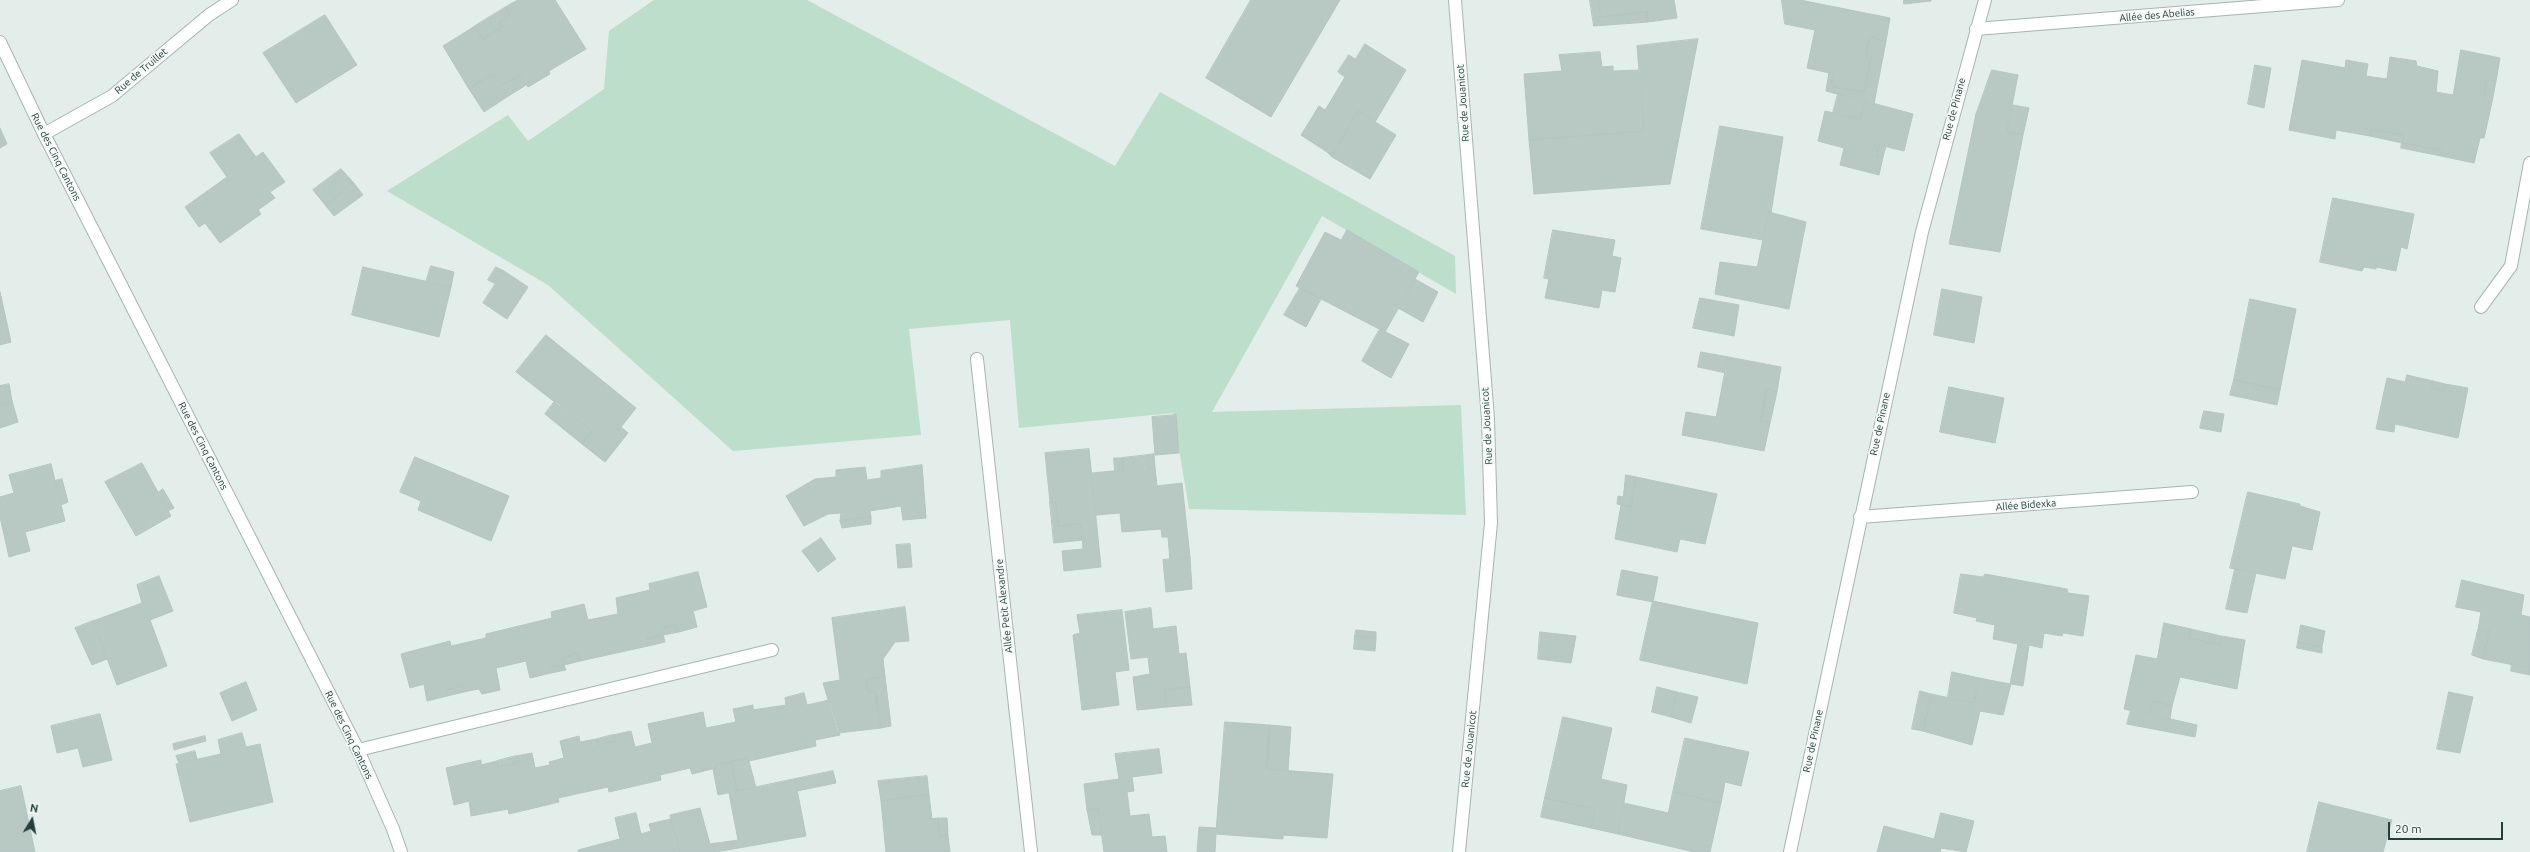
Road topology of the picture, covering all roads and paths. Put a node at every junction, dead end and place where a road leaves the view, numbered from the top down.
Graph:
1 (232, 0) edge
2 (1455, 0) edge
3 (1985, 0) edge
4 (2338, 0) edge
5 (1976, 29) junction
6 (0, 42) edge
7 (44, 134) junction
8 (2530, 163) edge
9 (2482, 307) dead end
10 (977, 359) dead end
11 (2192, 492) dead end
12 (1860, 517) junction
13 (772, 650) dead end
14 (358, 750) junction
15 (401, 852) edge
16 (1031, 852) edge
17 (1459, 852) edge
18 (1790, 852) edge

1 - 7 street, Rue de Truillet
2 - 17 street, Rue de Jouanicot
3 - 5 street, Rue de Pinane
4 - 5 street, Allée des Abelias
5 - 12 street, Rue de Pinane
6 - 7 street, Rue des Cinq Cantons
7 - 14 street, Rue des Cinq Cantons
8 - 9 street
10 - 16 street, Allée Petit Alexandre
11 - 12 street, Allée Bidexka
12 - 18 street, Rue de Pinane
13 - 14 street
14 - 15 street, Rue des Cinq Cantons

